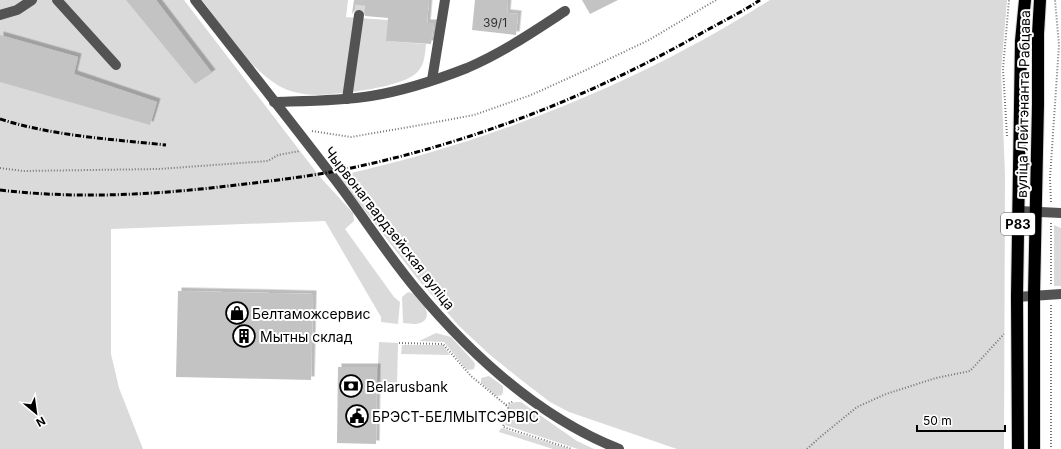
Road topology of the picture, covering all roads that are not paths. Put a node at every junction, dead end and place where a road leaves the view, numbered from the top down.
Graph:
1 (32, 0) edge
2 (56, 0) edge
3 (195, 0) edge
4 (445, 0) edge
5 (1025, 0) edge
6 (1040, 0) edge
7 (565, 12) dead end
8 (0, 15) edge
9 (359, 15) tunnel mouth
10 (116, 65) dead end
11 (432, 80) junction
12 (347, 99) junction
13 (274, 102) junction
14 (1019, 211) junction
15 (1036, 212) junction
16 (1061, 213) edge
17 (1061, 294) edge
18 (1034, 295) junction
19 (1017, 297) junction
20 (619, 449) edge
21 (1018, 449) edge
22 (1034, 449) edge

1 - 8 street
2 - 10 street
3 - 13 street, Чырвонагвардзейская вуліца
4 - 11 street
5 - 14 highway, вуліца Лейтэнанта Рабцава / Р83
6 - 15 highway, вуліца Лейтэнанта Рабцава / Р83
7 - 11 street
9 - 12 street
11 - 12 street
12 - 13 street
13 - 20 street, Чырвонагвардзейская вуліца
14 - 15 street
14 - 19 highway, вуліца Лейтэнанта Рабцава / Р83
15 - 16 street
15 - 18 highway, вуліца Лейтэнанта Рабцава / Р83
17 - 18 street
18 - 19 street
18 - 22 highway, вуліца Лейтэнанта Рабцава / Р83
19 - 21 highway, вуліца Лейтэнанта Рабцава / Р83

